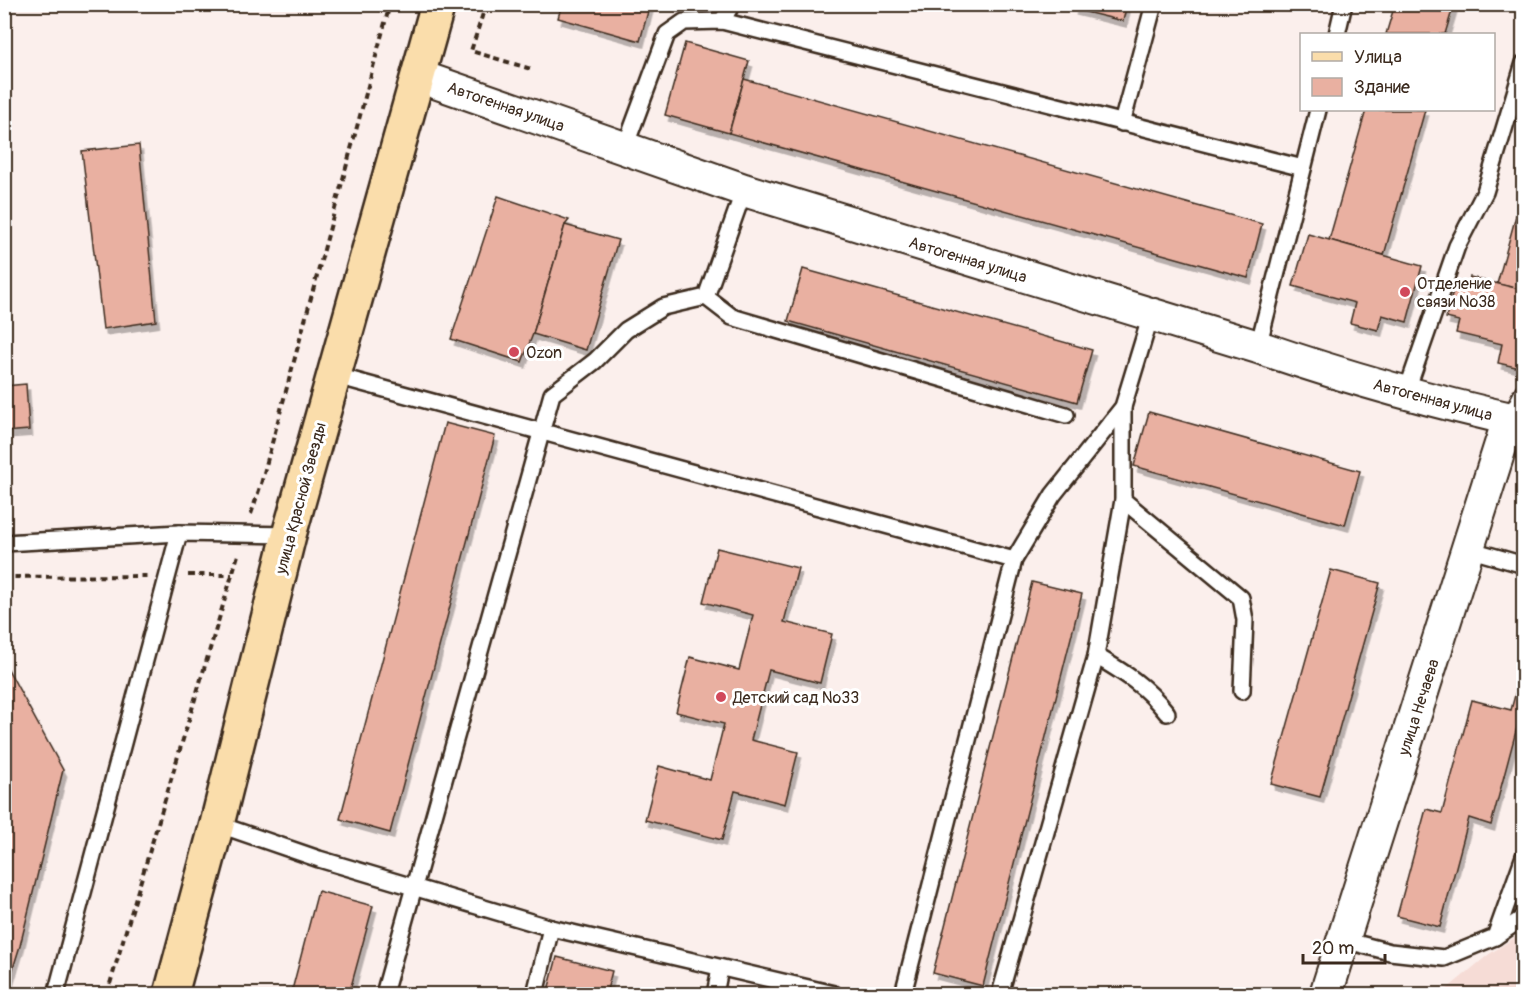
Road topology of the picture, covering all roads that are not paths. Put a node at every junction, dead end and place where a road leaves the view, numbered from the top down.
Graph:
1 (438, 4) edge
2 (732, 4) edge
3 (1154, 4) edge
4 (1344, 4) edge
5 (722, 21) junction
6 (1337, 33) edge
7 (1524, 63) edge
8 (418, 76) junction
9 (1318, 111) edge
10 (1122, 123) junction
11 (625, 147) junction
12 (1303, 168) junction
13 (744, 190) junction
14 (706, 297) junction
15 (1151, 315) junction
16 (1258, 347) junction
17 (333, 375) junction
18 (1524, 390) edge
19 (1406, 393) junction
20 (1123, 407) junction
21 (1066, 415) dead end
22 (1516, 420) edge
23 (541, 433) junction
24 (1123, 500) junction
25 (179, 533) junction
26 (289, 535) junction
27 (4, 543) edge
28 (1468, 549) junction
29 (1014, 560) junction
30 (1524, 565) edge
31 (1096, 656) junction
32 (1242, 691) dead end
33 (1167, 713) dead end
34 (217, 824) junction
35 (1524, 856) edge
36 (414, 886) junction
37 (1524, 917) edge
38 (551, 928) junction
39 (1495, 937) junction
40 (1344, 940) junction
41 (720, 969) junction
42 (56, 994) edge
43 (171, 994) edge
44 (384, 994) edge
45 (535, 994) edge
46 (715, 994) edge
47 (834, 994) edge
48 (903, 994) edge
49 (1000, 994) edge
50 (1326, 994) edge

1 - 8 main road, улица Красной Звезды
2 - 5 lane
3 - 10 lane
4 - 6 lane
5 - 10 lane
5 - 11 lane
7 - 19 lane
8 - 11 street, Автогенная улица
8 - 17 main road, улица Красной Звезды
9 - 12 lane
10 - 12 lane
11 - 13 street, Автогенная улица
12 - 16 lane
13 - 14 lane
13 - 15 street, Автогенная улица
14 - 21 lane
14 - 23 lane
15 - 16 street, Автогенная улица
15 - 20 lane
16 - 19 street, Автогенная улица
17 - 23 lane
17 - 26 main road, улица Красной Звезды
18 - 22 lane
19 - 22 street, Автогенная улица
20 - 24 lane
20 - 29 lane
22 - 28 street, улица Нечаева
23 - 29 lane
23 - 36 lane
24 - 31 lane
24 - 32 lane
25 - 26 lane
25 - 27 lane
25 - 42 lane
26 - 34 main road, улица Красной Звезды
28 - 30 lane
28 - 40 street, улица Нечаева
29 - 48 lane
31 - 33 lane
31 - 49 lane
34 - 36 lane
34 - 43 main road, улица Красной Звезды
35 - 39 lane
36 - 38 lane
36 - 44 lane
37 - 39 lane
38 - 41 lane
38 - 45 lane
39 - 40 lane
40 - 50 street, улица Нечаева
41 - 46 lane
41 - 47 lane

